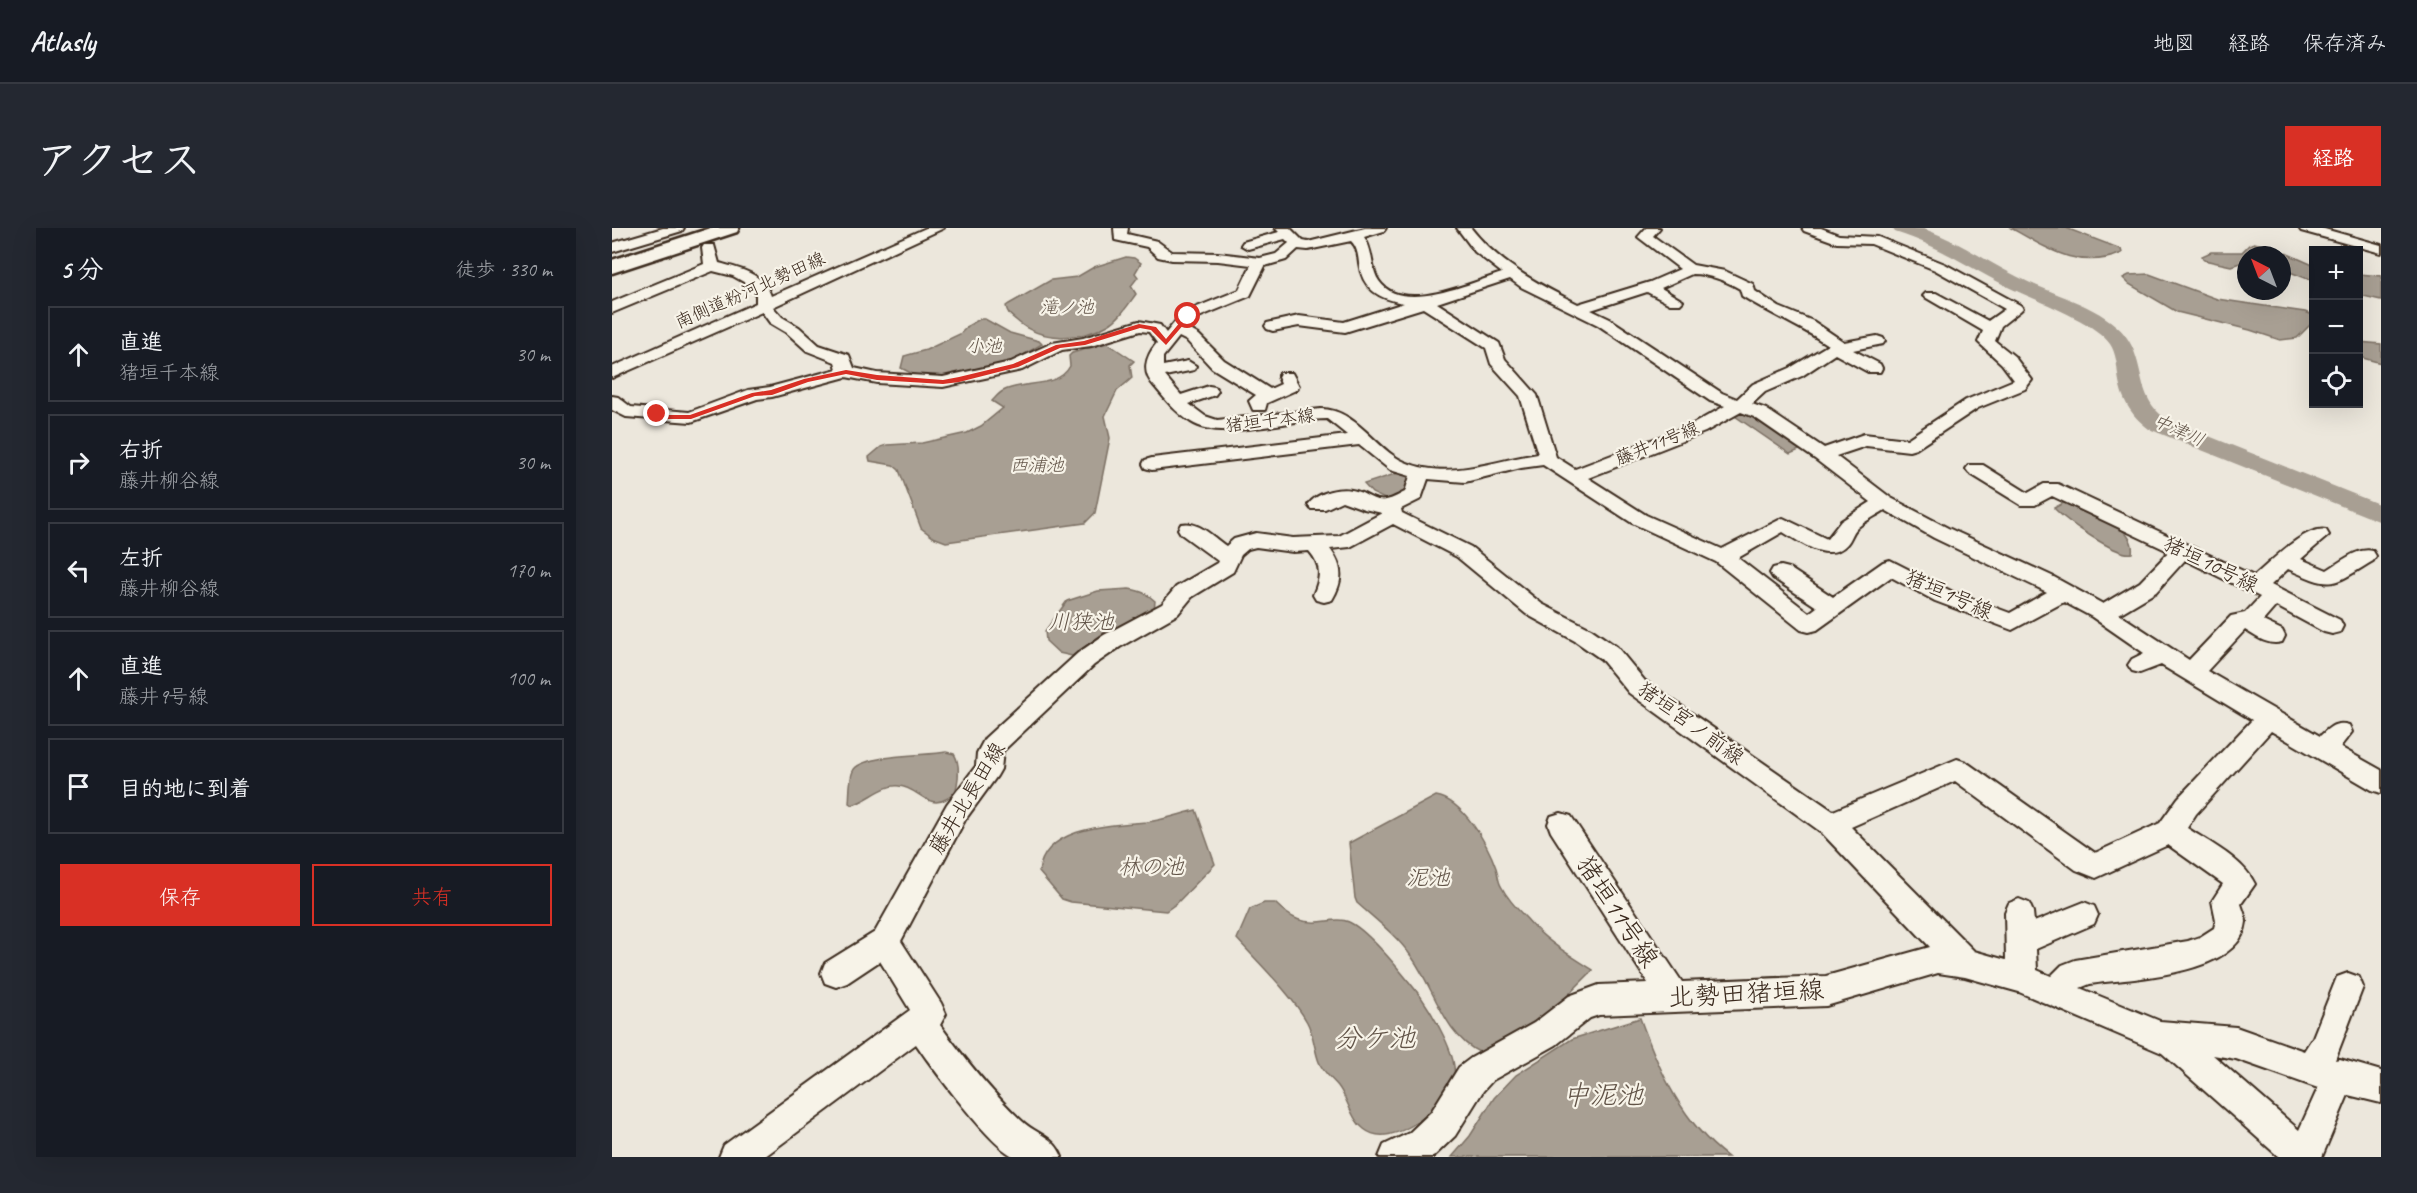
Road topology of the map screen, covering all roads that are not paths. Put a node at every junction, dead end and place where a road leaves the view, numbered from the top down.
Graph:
1 (677, 228) edge
2 (730, 228) edge
3 (937, 228) edge
4 (1121, 228) edge
5 (1379, 228) edge
6 (1464, 228) edge
7 (1653, 228) edge
8 (1809, 228) edge
9 (2306, 228) edge
10 (1288, 236) edge
11 (1354, 236) junction
12 (1248, 245) dead end
13 (612, 248) edge
14 (709, 248) dead end
15 (2381, 249) edge
16 (1260, 262) junction
17 (712, 266) junction
18 (1657, 266) dead end
19 (612, 267) edge
20 (1684, 273) junction
21 (1512, 274) junction
22 (1648, 287) junction
23 (1932, 296) dead end
24 (1675, 301) dead end
25 (2034, 301) dead end
26 (1422, 302) junction
27 (764, 305) junction
28 (612, 308) edge
29 (2015, 308) junction
30 (1763, 314) dead end
31 (1795, 314) junction
32 (1576, 315) junction
33 (1273, 326) dead end
34 (1990, 329) junction
35 (1171, 336) junction
36 (1877, 341) dead end
37 (1838, 347) junction
38 (1188, 366) dead end
39 (1874, 368) dead end
40 (846, 372) junction
41 (612, 373) edge
42 (1155, 373) junction
43 (1286, 376) dead end
44 (1209, 391) dead end
45 (1267, 395) junction
46 (612, 401) edge
47 (1176, 402) junction
48 (1740, 405) junction
49 (1264, 421) junction
50 (1212, 430) dead end
51 (1364, 439) junction
52 (1216, 455) junction
53 (1822, 455) junction
54 (1546, 459) junction
55 (1152, 464) dead end
56 (1976, 469) dead end
57 (1420, 473) junction
58 (1572, 477) junction
59 (1884, 502) junction
60 (1318, 505) dead end
61 (1392, 511) junction
62 (1188, 529) dead end
63 (2319, 535) dead end
64 (1315, 546) junction
65 (2180, 548) junction
66 (2366, 556) dead end
67 (1723, 557) junction
68 (1229, 559) junction
69 (2285, 560) junction
70 (1781, 573) dead end
71 (2263, 589) junction
72 (2064, 592) junction
73 (1324, 595) dead end
74 (1833, 608) junction
75 (2103, 614) junction
76 (2244, 620) junction
77 (2332, 626) dead end
78 (2274, 636) dead end
79 (2163, 654) junction
80 (2140, 665) dead end
81 (2191, 673) junction
82 (2269, 717) junction
83 (2374, 786) edge
84 (1561, 824) dead end
85 (1831, 824) junction
86 (2170, 831) junction
87 (2019, 912) dead end
88 (2084, 915) dead end
89 (885, 942) junction
90 (2020, 942) junction
91 (1965, 963) junction
92 (836, 973) dead end
93 (2022, 978) junction
94 (2348, 987) dead end
95 (2056, 993) junction
96 (1675, 998) junction
97 (919, 1022) junction
98 (2170, 1039) junction
99 (2325, 1072) junction
100 (2381, 1087) edge
101 (736, 1157) edge
102 (1045, 1157) edge
103 (1396, 1157) edge

1 - 13 street
2 - 19 highway
3 - 27 street, 南側道粉河北勢田線
4 - 16 street
5 - 11 street
6 - 21 street
7 - 20 street
8 - 29 street
9 - 15 street
10 - 11 street
10 - 12 street
10 - 16 street
11 - 26 street
14 - 17 street
16 - 35 street
17 - 27 street
17 - 28 street
18 - 20 street
20 - 22 street
20 - 31 street
21 - 26 street
21 - 32 street
22 - 24 street
22 - 32 street
23 - 34 street
25 - 29 street
26 - 33 street
26 - 54 street
27 - 40 street
27 - 41 street, 南側道粉河北勢田線
29 - 34 street
30 - 31 street
31 - 37 street
32 - 48 street
34 - 53 street
35 - 40 street
35 - 42 street
35 - 45 street
36 - 37 street
37 - 39 street
37 - 48 street, 藤井11号線
38 - 42 street
40 - 46 street
42 - 47 street, 猪垣千本線
43 - 45 street
44 - 47 street
45 - 49 street
47 - 49 street, 猪垣千本線
48 - 53 street
48 - 58 street, 藤井11号線
49 - 51 street, 猪垣千本線
50 - 52 street
51 - 52 street
51 - 57 street, 猪垣千本線
52 - 55 street
53 - 59 street
54 - 57 street, 猪垣千本線
54 - 58 street
56 - 65 street, 猪垣10号線
57 - 61 street, 藤井北長田線
58 - 67 street
59 - 67 street
59 - 72 street
60 - 61 street, 猪垣宮ノ前線
61 - 64 street, 藤井北長田線
61 - 85 street, 猪垣宮ノ前線
62 - 68 street
63 - 69 street
64 - 68 street, 藤井北長田線
64 - 73 street
65 - 71 street, 猪垣10号線
65 - 75 street
66 - 69 street
67 - 74 street, 猪垣1号線
68 - 89 street, 藤井北長田線
69 - 71 street
70 - 74 street
71 - 76 street, 猪垣10号線
71 - 77 street
72 - 74 street, 猪垣1号線
72 - 75 street
75 - 79 street
76 - 78 street
76 - 81 street, 猪垣10号線
79 - 80 street
79 - 81 street
81 - 82 street
82 - 83 street
82 - 86 street
84 - 96 street, 猪垣11号線
85 - 86 street
85 - 91 street, 猪垣宮ノ前線
86 - 95 street
87 - 90 street
88 - 90 street
89 - 92 street
89 - 97 street
90 - 93 street
91 - 93 street, 北勢田猪垣線
91 - 96 street, 北勢田猪垣線
93 - 95 street, 北勢田猪垣線
94 - 99 street
95 - 98 street, 北勢田猪垣線
96 - 103 street, 北勢田猪垣線
97 - 101 street
97 - 102 street
98 - 99 street, 北勢田猪垣線
98 - 99 street
99 - 100 street, 北勢田猪垣線

